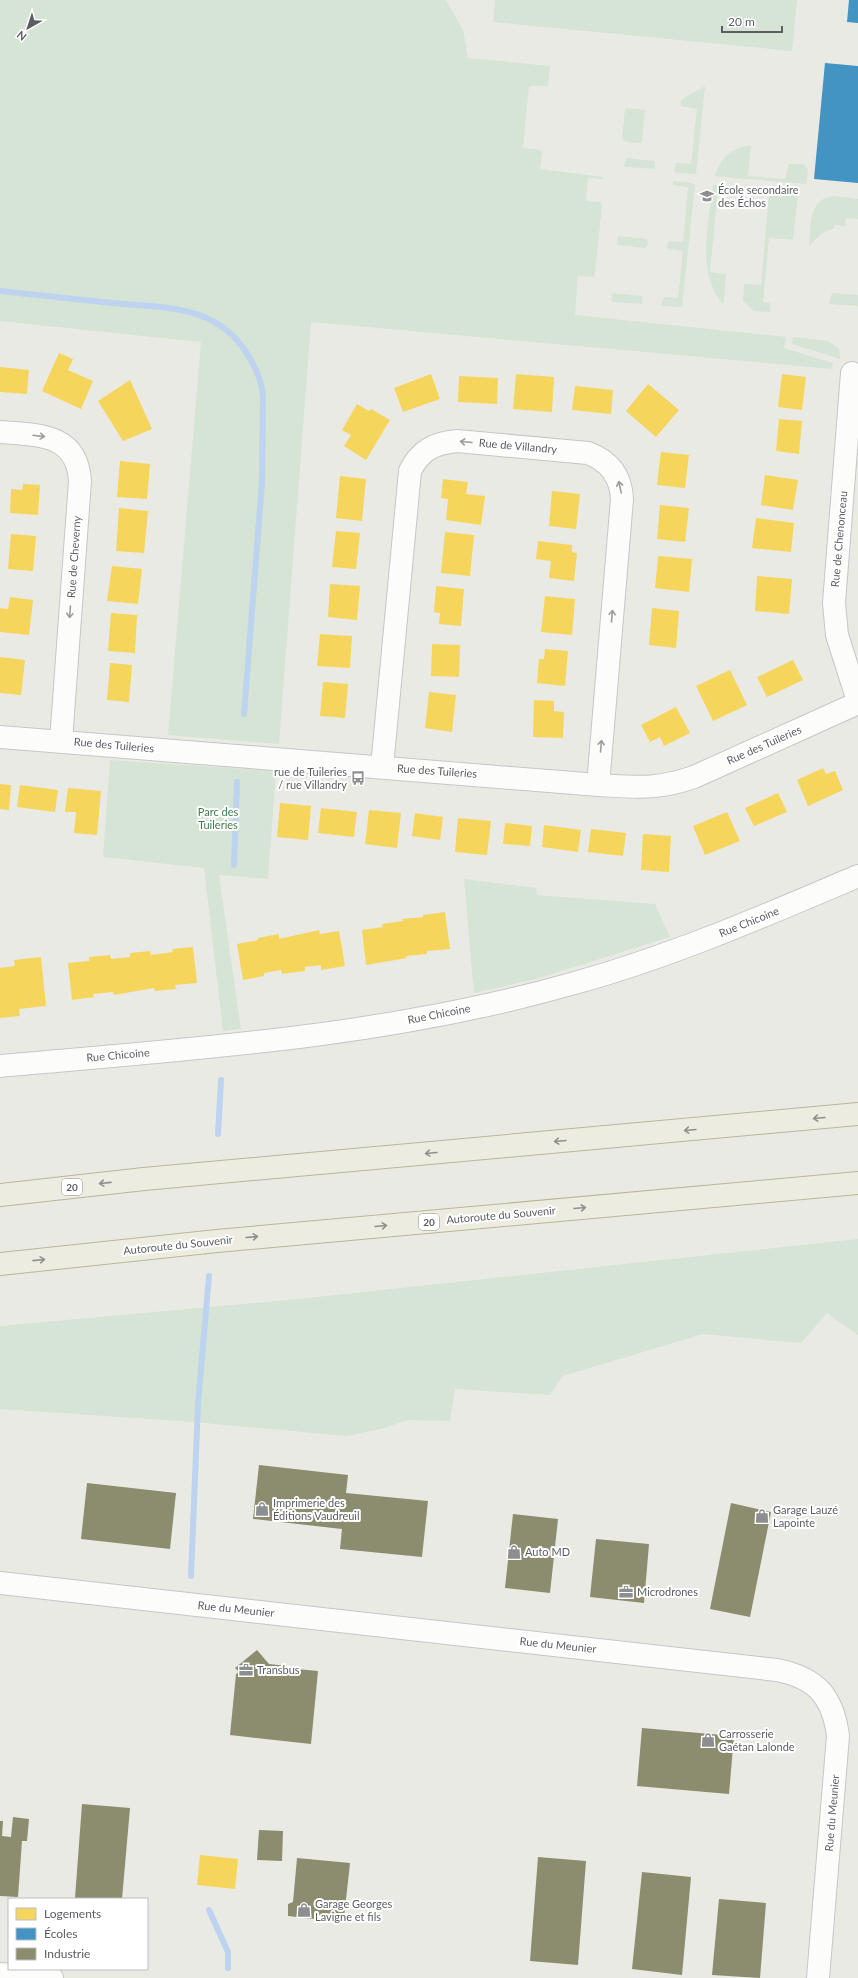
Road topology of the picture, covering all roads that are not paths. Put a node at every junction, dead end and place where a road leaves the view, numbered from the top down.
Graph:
1 (852, 374) dead end
2 (0, 432) edge
3 (858, 702) edge
4 (0, 736) edge
5 (61, 741) junction
6 (382, 767) junction
7 (598, 785) junction
8 (858, 876) edge
9 (0, 1066) edge
10 (858, 1114) edge
11 (858, 1183) edge
12 (0, 1195) edge
13 (0, 1264) edge
14 (0, 1583) edge
15 (0, 1974) edge
16 (52, 1978) edge
17 (818, 1978) edge

1 - 3 street, Rue de Chenonceau
2 -> 5 street, Rue de Cheverny
3 - 7 street, Rue des Tuileries
4 - 5 street, Rue des Tuileries
5 - 6 street, Rue des Tuileries
6 - 7 street, Rue des Tuileries
7 -> 6 street, Rue de Villandry
8 - 9 street, Rue Chicoine
10 -> 12 highway, 20
13 -> 11 highway, Autoroute du Souvenir / 20
14 - 17 street, Rue du Meunier
15 - 16 street

